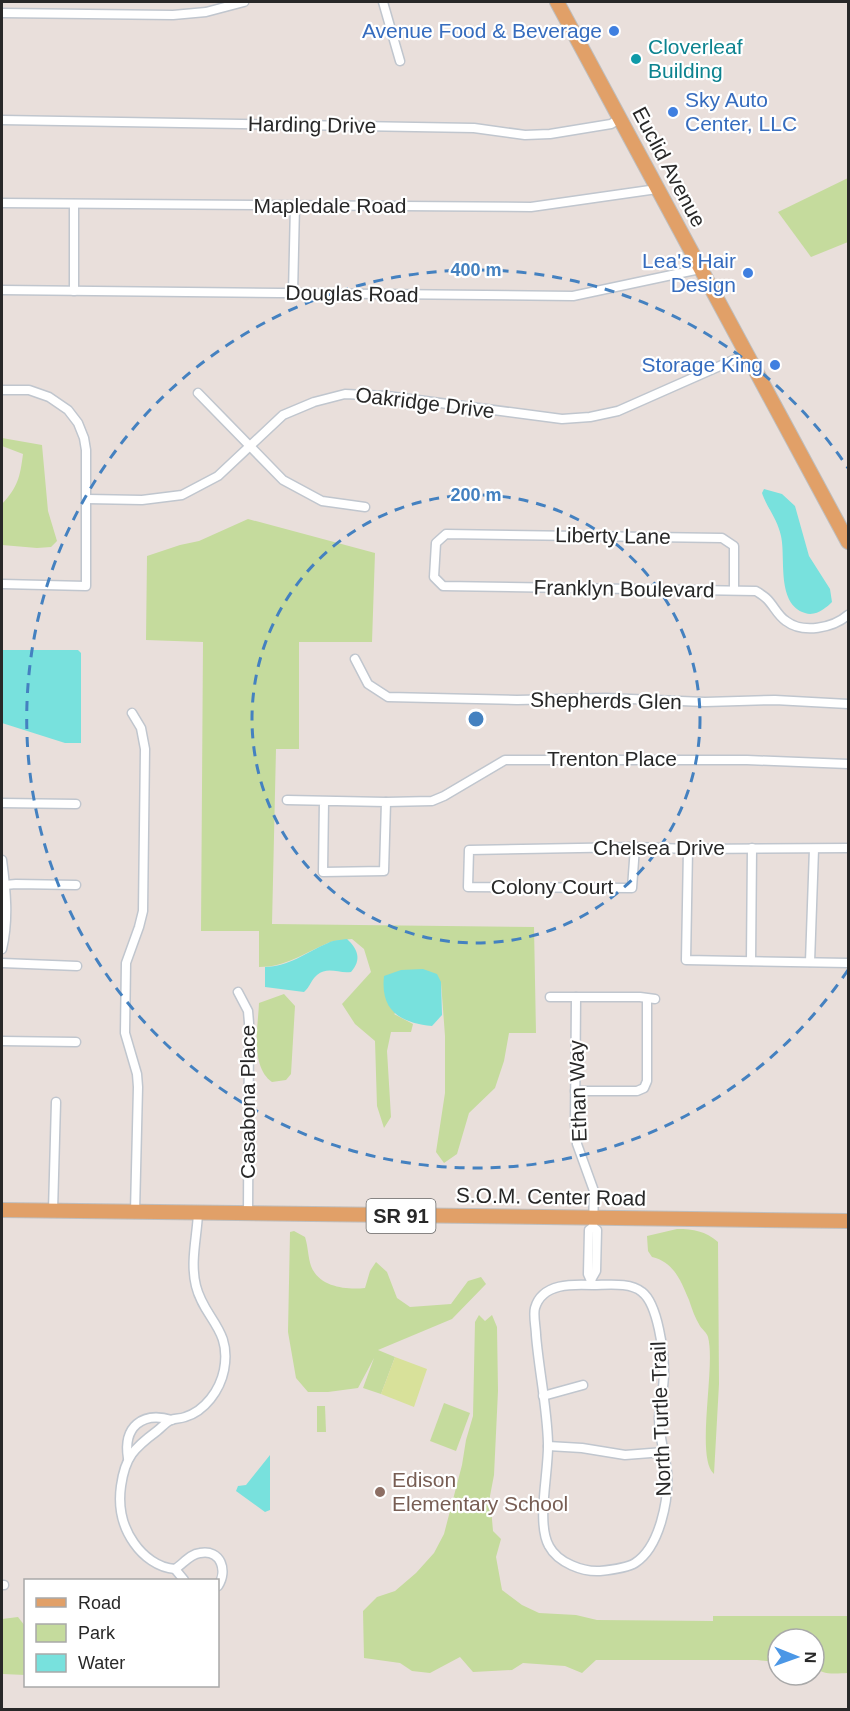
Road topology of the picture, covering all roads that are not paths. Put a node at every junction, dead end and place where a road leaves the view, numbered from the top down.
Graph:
1 (244, 2) edge
2 (383, 2) edge
3 (557, 2) edge
4 (2, 13) edge
5 (400, 61) dead end
6 (619, 119) junction
7 (2, 120) edge
8 (657, 189) junction
9 (2, 203) edge
10 (75, 204) junction
11 (295, 206) junction
12 (700, 269) junction
13 (2, 290) edge
14 (74, 291) junction
15 (293, 294) junction
16 (747, 354) junction
17 (2, 390) edge
18 (198, 393) dead end
19 (250, 445) junction
20 (87, 499) junction
21 (365, 507) dead end
22 (446, 534) joint
23 (849, 542) edge
24 (2, 584) edge
25 (734, 590) junction
26 (849, 615) edge
27 (355, 659) dead end
28 (849, 704) edge
29 (132, 713) dead end
30 (849, 764) edge
31 (287, 800) dead end
32 (324, 801) junction
33 (386, 802) junction
34 (2, 803) edge
35 (76, 804) dead end
36 (635, 847) junction
37 (752, 848) junction
38 (849, 848) edge
39 (688, 849) junction
40 (814, 849) junction
41 (470, 850) joint
42 (2, 860) edge
43 (6, 885) junction
44 (76, 885) dead end
45 (4, 910) edge
46 (2, 950) edge
47 (751, 962) junction
48 (810, 962) junction
49 (2, 963) edge
50 (849, 963) edge
51 (77, 966) dead end
52 (238, 992) dead end
53 (550, 997) dead end
54 (576, 998) junction
55 (2, 1041) edge
56 (76, 1042) dead end
57 (575, 1091) junction
58 (56, 1102) dead end
59 (2, 1210) edge
60 (53, 1211) junction
61 (135, 1212) junction
62 (198, 1213) junction
63 (248, 1214) junction
64 (849, 1221) edge
65 (593, 1222) junction
66 (593, 1282) junction
67 (583, 1385) dead end
68 (543, 1396) junction
69 (172, 1420) junction
70 (548, 1446) junction
71 (664, 1452) junction
72 (128, 1458) junction
73 (175, 1569) junction
74 (182, 1579) edge
75 (219, 1584) edge

1 - 4 street
2 - 5 street
3 - 6 main road, Euclid Avenue
6 - 7 street, Harding Drive
6 - 8 main road, Euclid Avenue
8 - 11 street, Mapledale Road
8 - 12 main road, Euclid Avenue
9 - 10 street, Mapledale Road
10 - 11 street, Mapledale Road
10 - 14 street
11 - 15 street
12 - 15 street, Douglas Road
12 - 16 main road, Euclid Avenue
13 - 14 street, Douglas Road
14 - 15 street, Douglas Road
16 - 19 street, Oakridge Drive
16 - 23 main road, Euclid Avenue
17 - 20 street
18 - 19 street
19 - 20 street, Oakridge Drive
19 - 21 street
20 - 24 street
22 - 25 street, Liberty Lane
22 - 25 street, Franklyn Boulevard
25 - 26 street, Franklyn Boulevard
27 - 28 street, Shepherds Glen
29 - 61 street
30 - 33 street, Trenton Place
31 - 32 street, Trenton Place
32 - 33 street, Trenton Place
32 - 33 street
34 - 35 street
36 - 39 street, Chelsea Drive
36 - 41 street, Chelsea Drive
36 - 41 street, Colony Court
37 - 39 street, Chelsea Drive
37 - 40 street, Chelsea Drive
37 - 47 street
38 - 40 street, Chelsea Drive
39 - 47 street
40 - 48 street
42 - 43 street
43 - 44 street
43 - 45 street
45 - 46 street
47 - 48 street
48 - 50 street
49 - 51 street
52 - 63 street, Casabona Place
53 - 54 street
54 - 57 street, Ethan Way
54 - 57 street
55 - 56 street
57 - 65 street, Ethan Way
58 - 60 street
59 - 60 main road, S.O.M. Center Road / SR 91
60 - 61 main road, S.O.M. Center Road / SR 91
61 - 62 main road, S.O.M. Center Road / SR 91
62 - 63 main road, S.O.M. Center Road / SR 91
62 - 69 street
63 - 65 main road, S.O.M. Center Road / SR 91
64 - 65 main road, S.O.M. Center Road / SR 91
65 - 66 street
66 - 68 street, North Turtle Trail
66 - 71 street, North Turtle Trail
67 - 68 street
68 - 70 street
69 - 72 street
69 - 72 street
70 - 71 street
70 - 71 street, North Turtle Trail
72 - 73 street
73 - 74 street
73 - 75 street

